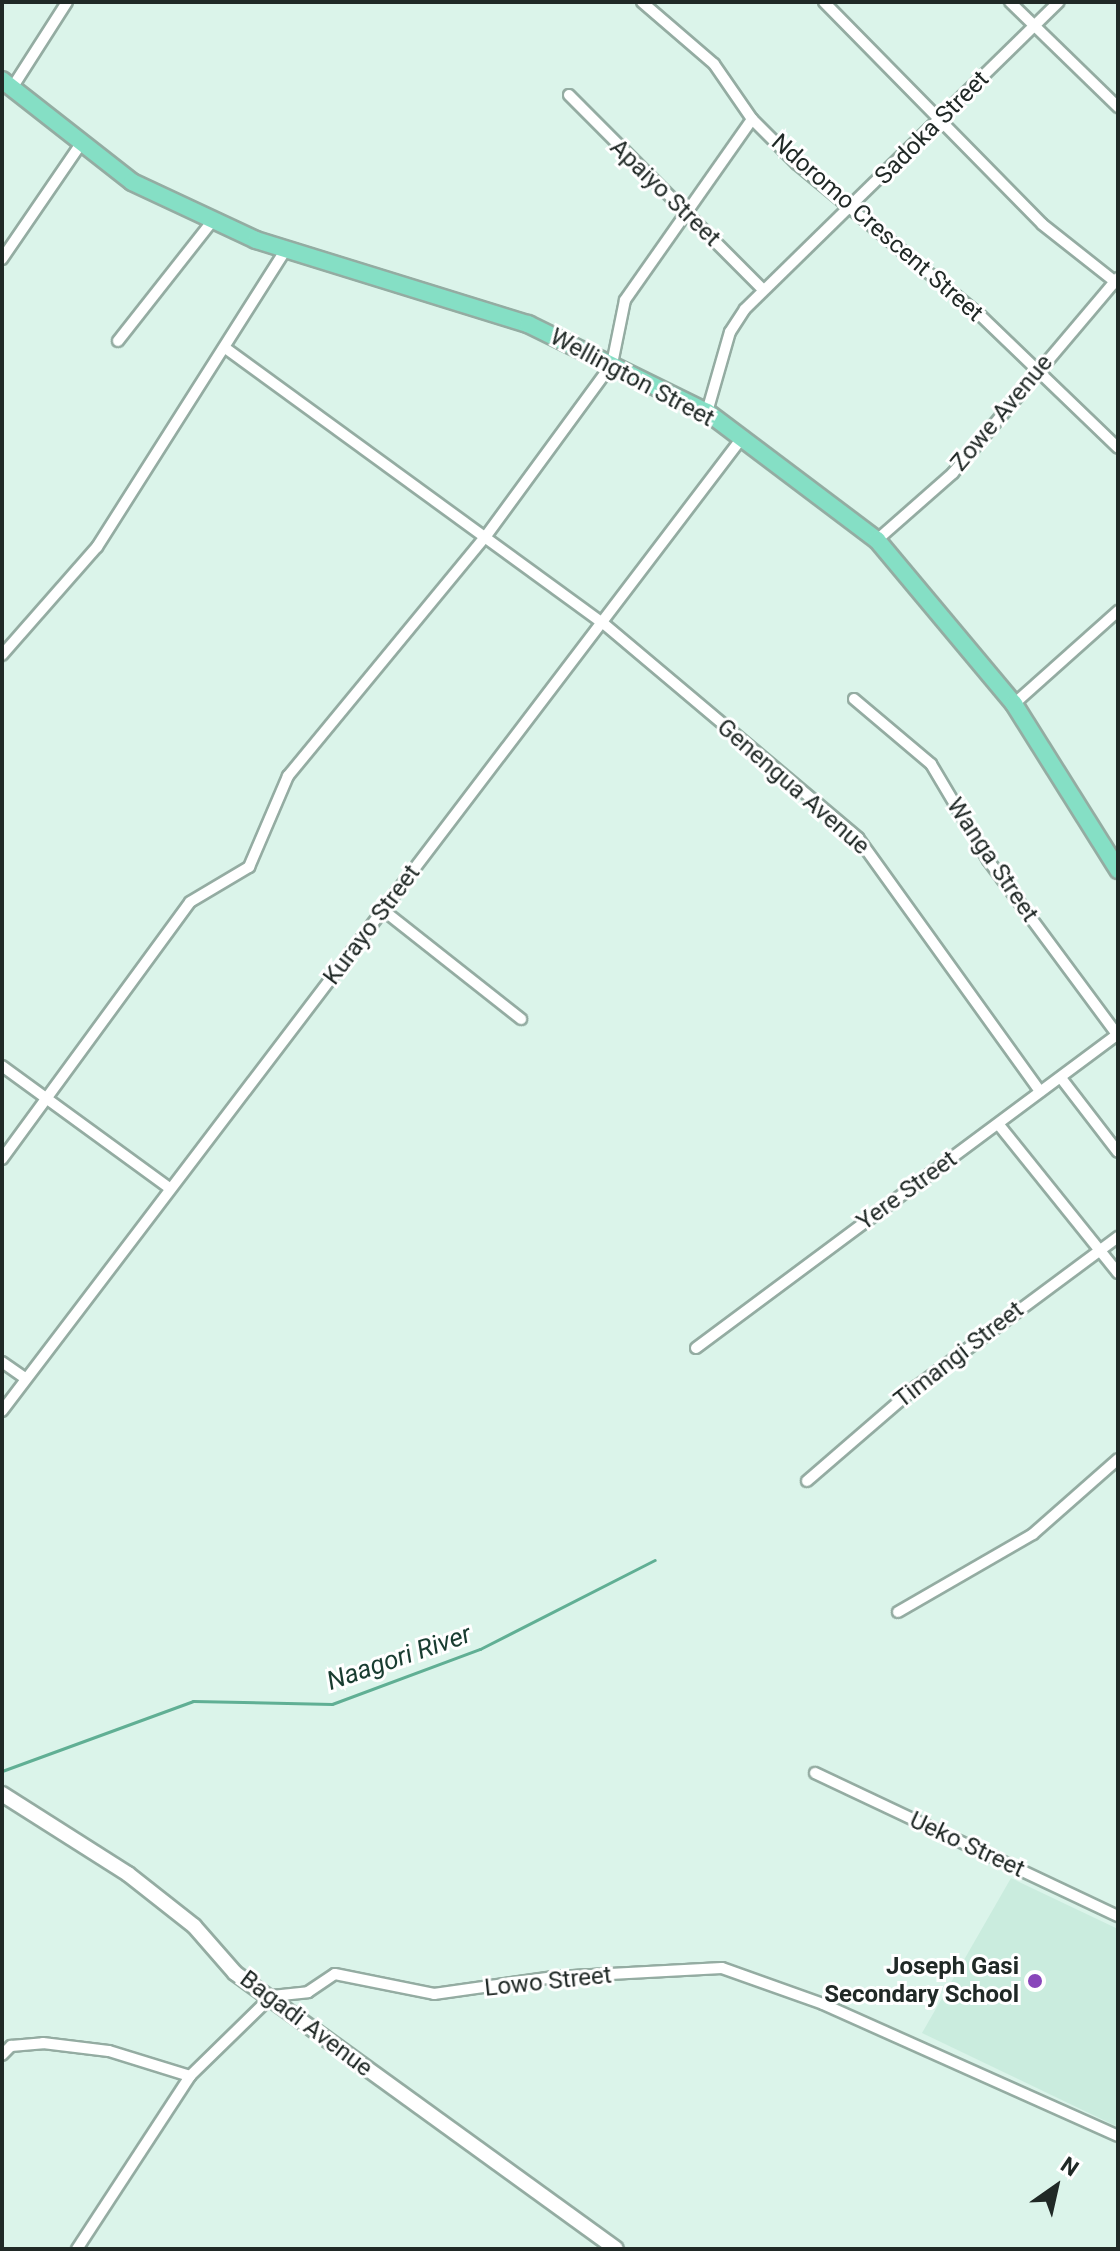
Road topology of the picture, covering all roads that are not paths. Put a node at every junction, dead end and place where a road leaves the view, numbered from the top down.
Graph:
1 (67, 2) edge
2 (642, 2) edge
3 (824, 2) edge
4 (1010, 2) edge
5 (1059, 2) edge
6 (1035, 26) junction
7 (7, 84) edge
8 (569, 95) dead end
9 (1118, 107) edge
10 (752, 119) junction
11 (939, 119) junction
12 (80, 145) junction
13 (852, 211) junction
14 (688, 216) junction
15 (214, 219) junction
16 (286, 249) junction
17 (2, 259) edge
18 (1117, 281) edge
19 (763, 290) junction
20 (118, 341) dead end
21 (228, 350) junction
22 (612, 364) junction
23 (1037, 369) junction
24 (707, 412) junction
25 (742, 438) junction
26 (1118, 448) edge
27 (486, 536) junction
28 (877, 540) junction
29 (1118, 611) edge
30 (603, 623) junction
31 (2, 655) edge
32 (854, 699) dead end
33 (1014, 704) junction
34 (1118, 870) edge
35 (383, 910) junction
36 (521, 1019) dead end
37 (1118, 1035) edge
38 (2, 1066) edge
39 (1061, 1078) junction
40 (1040, 1091) junction
41 (52, 1099) junction
42 (999, 1125) junction
43 (1118, 1152) edge
44 (2, 1159) edge
45 (168, 1187) junction
46 (1118, 1237) edge
47 (1102, 1251) junction
48 (1118, 1273) edge
49 (696, 1348) dead end
50 (2, 1362) edge
51 (26, 1379) junction
52 (2, 1411) edge
53 (1118, 1459) edge
54 (807, 1481) dead end
55 (898, 1612) dead end
56 (815, 1773) dead end
57 (2, 1794) edge
58 (1118, 1916) edge
59 (272, 1996) junction
60 (2, 2055) edge
61 (190, 2076) junction
62 (1118, 2136) edge
63 (77, 2249) edge
64 (616, 2249) edge

1 - 7 street
2 - 10 street, Ndoromo Crescent Street
3 - 11 street
4 - 6 street
5 - 6 street, Sadoka Street
6 - 9 street
6 - 11 street, Sadoka Street
7 - 12 main road, Wellington Street
8 - 14 street, Apaiyo Street
10 - 13 street, Ndoromo Crescent Street
10 - 14 street
11 - 13 street, Sadoka Street
11 - 18 street
12 - 15 main road, Wellington Street
12 - 17 street
13 - 19 street, Sadoka Street
13 - 23 street, Ndoromo Crescent Street
14 - 19 street, Apaiyo Street
14 - 22 street
15 - 16 main road, Wellington Street
15 - 20 street
16 - 21 street
16 - 22 main road, Wellington Street
18 - 23 street, Zowe Avenue
19 - 24 street, Sadoka Street
21 - 27 street, Genengua Avenue
21 - 31 street
22 - 24 main road, Wellington Street
22 - 27 street
23 - 26 street, Ndoromo Crescent Street
23 - 28 street, Zowe Avenue
24 - 25 main road, Wellington Street
25 - 28 main road, Wellington Street
25 - 30 street, Kurayo Street
27 - 30 street, Genengua Avenue
27 - 41 street
28 - 33 main road, Wellington Street
29 - 33 street
30 - 35 street, Kurayo Street
30 - 40 street, Genengua Avenue
32 - 37 street, Wanga Street
33 - 34 main road, Wellington Street
35 - 36 street
35 - 45 street, Kurayo Street
37 - 39 street, Yere Street
38 - 41 street
39 - 40 street, Yere Street
39 - 43 street
40 - 42 street, Yere Street
41 - 44 street
41 - 45 street
42 - 47 street
42 - 49 street, Yere Street
45 - 51 street, Kurayo Street
46 - 47 street, Timangi Street
47 - 48 street
47 - 54 street, Timangi Street
50 - 51 street
51 - 52 street, Kurayo Street
53 - 55 street
56 - 58 street, Ueko Street
57 - 59 street, Bagadi Avenue
59 - 61 street
59 - 62 street, Lowo Street
59 - 64 street, Bagadi Avenue
60 - 61 street
61 - 63 street

